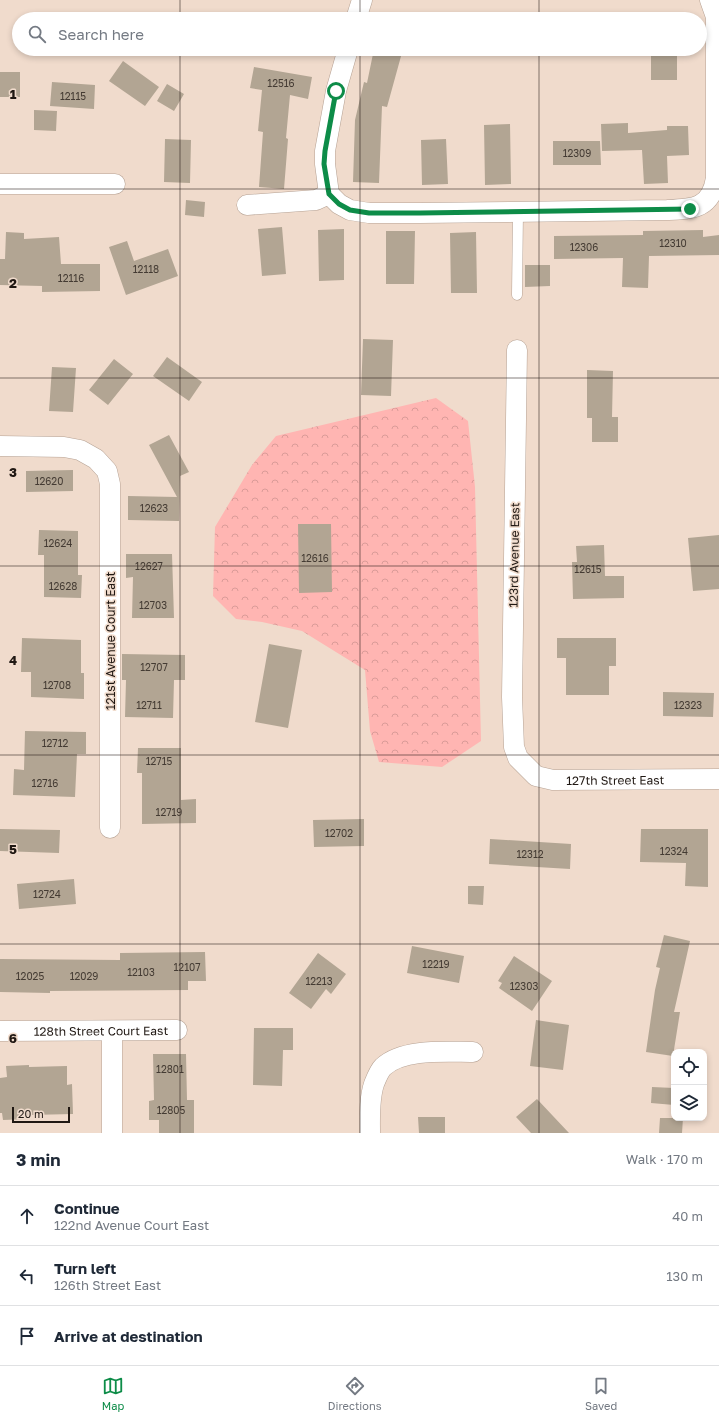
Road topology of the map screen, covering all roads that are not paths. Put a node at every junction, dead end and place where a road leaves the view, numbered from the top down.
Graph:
1 (362, 0) edge
2 (710, 0) edge
3 (358, 12) edge
4 (346, 56) edge
5 (0, 184) edge
6 (115, 184) dead end
7 (329, 194) junction
8 (247, 205) dead end
9 (518, 212) junction
10 (517, 295) dead end
11 (517, 350) dead end
12 (0, 446) edge
13 (518, 758) joint
14 (719, 779) edge
15 (110, 828) dead end
16 (177, 1030) dead end
17 (0, 1031) edge
18 (112, 1031) junction
19 (473, 1052) dead end
20 (112, 1133) edge
21 (370, 1133) edge

1 - 3 street
2 - 9 street
4 - 7 street
5 - 6 street
7 - 8 street
7 - 9 street
9 - 10 lane
11 - 13 street, 123rd Avenue East
12 - 15 street, 121st Avenue Court East
13 - 14 street, 127th Street East
16 - 18 street, 128th Street Court East
17 - 18 street, 128th Street Court East
18 - 20 street
19 - 21 street

